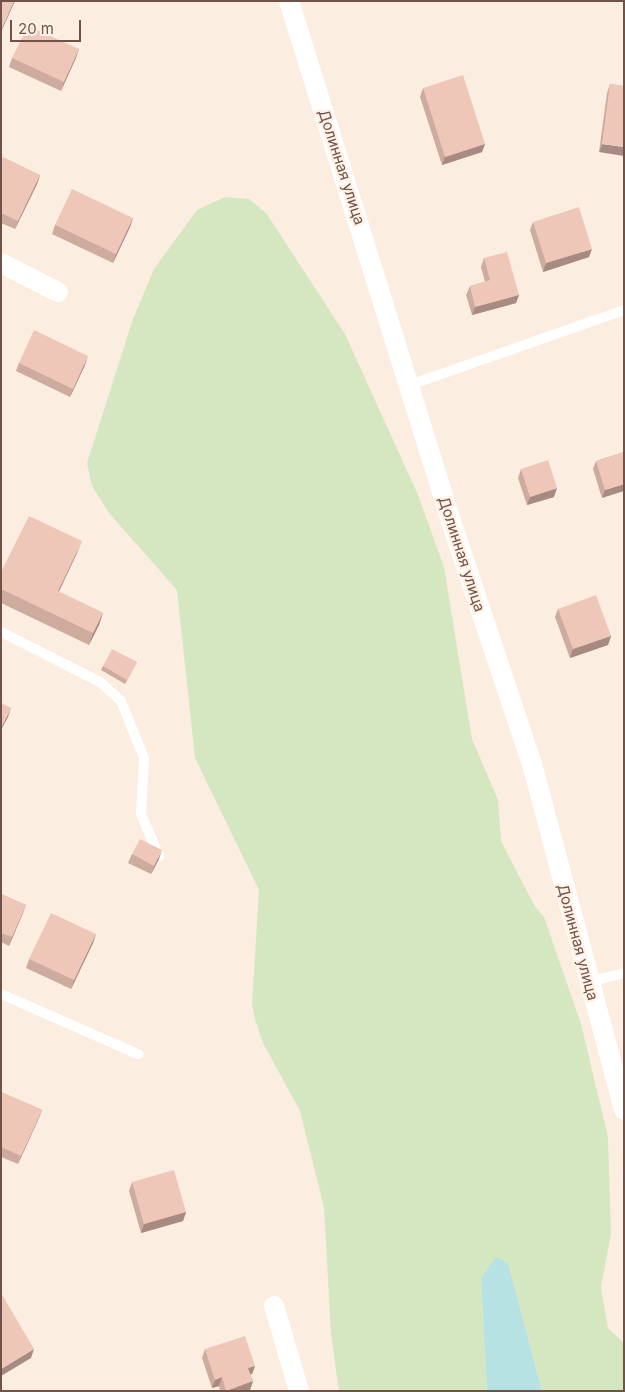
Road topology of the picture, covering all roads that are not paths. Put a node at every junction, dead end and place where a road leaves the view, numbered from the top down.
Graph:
1 (289, 1) edge
2 (1, 263) edge
3 (58, 292) dead end
4 (624, 310) edge
5 (410, 385) junction
6 (1, 632) edge
7 (160, 856) edge
8 (624, 973) edge
9 (588, 982) junction
10 (1, 994) edge
11 (138, 1054) dead end
12 (624, 1110) edge
13 (274, 1306) dead end
14 (299, 1391) edge

1 - 5 street, Долинная улица
2 - 3 street
4 - 5 lane
5 - 9 street, Долинная улица
6 - 7 lane
8 - 9 lane
9 - 12 street, Долинная улица
10 - 11 lane
13 - 14 street

